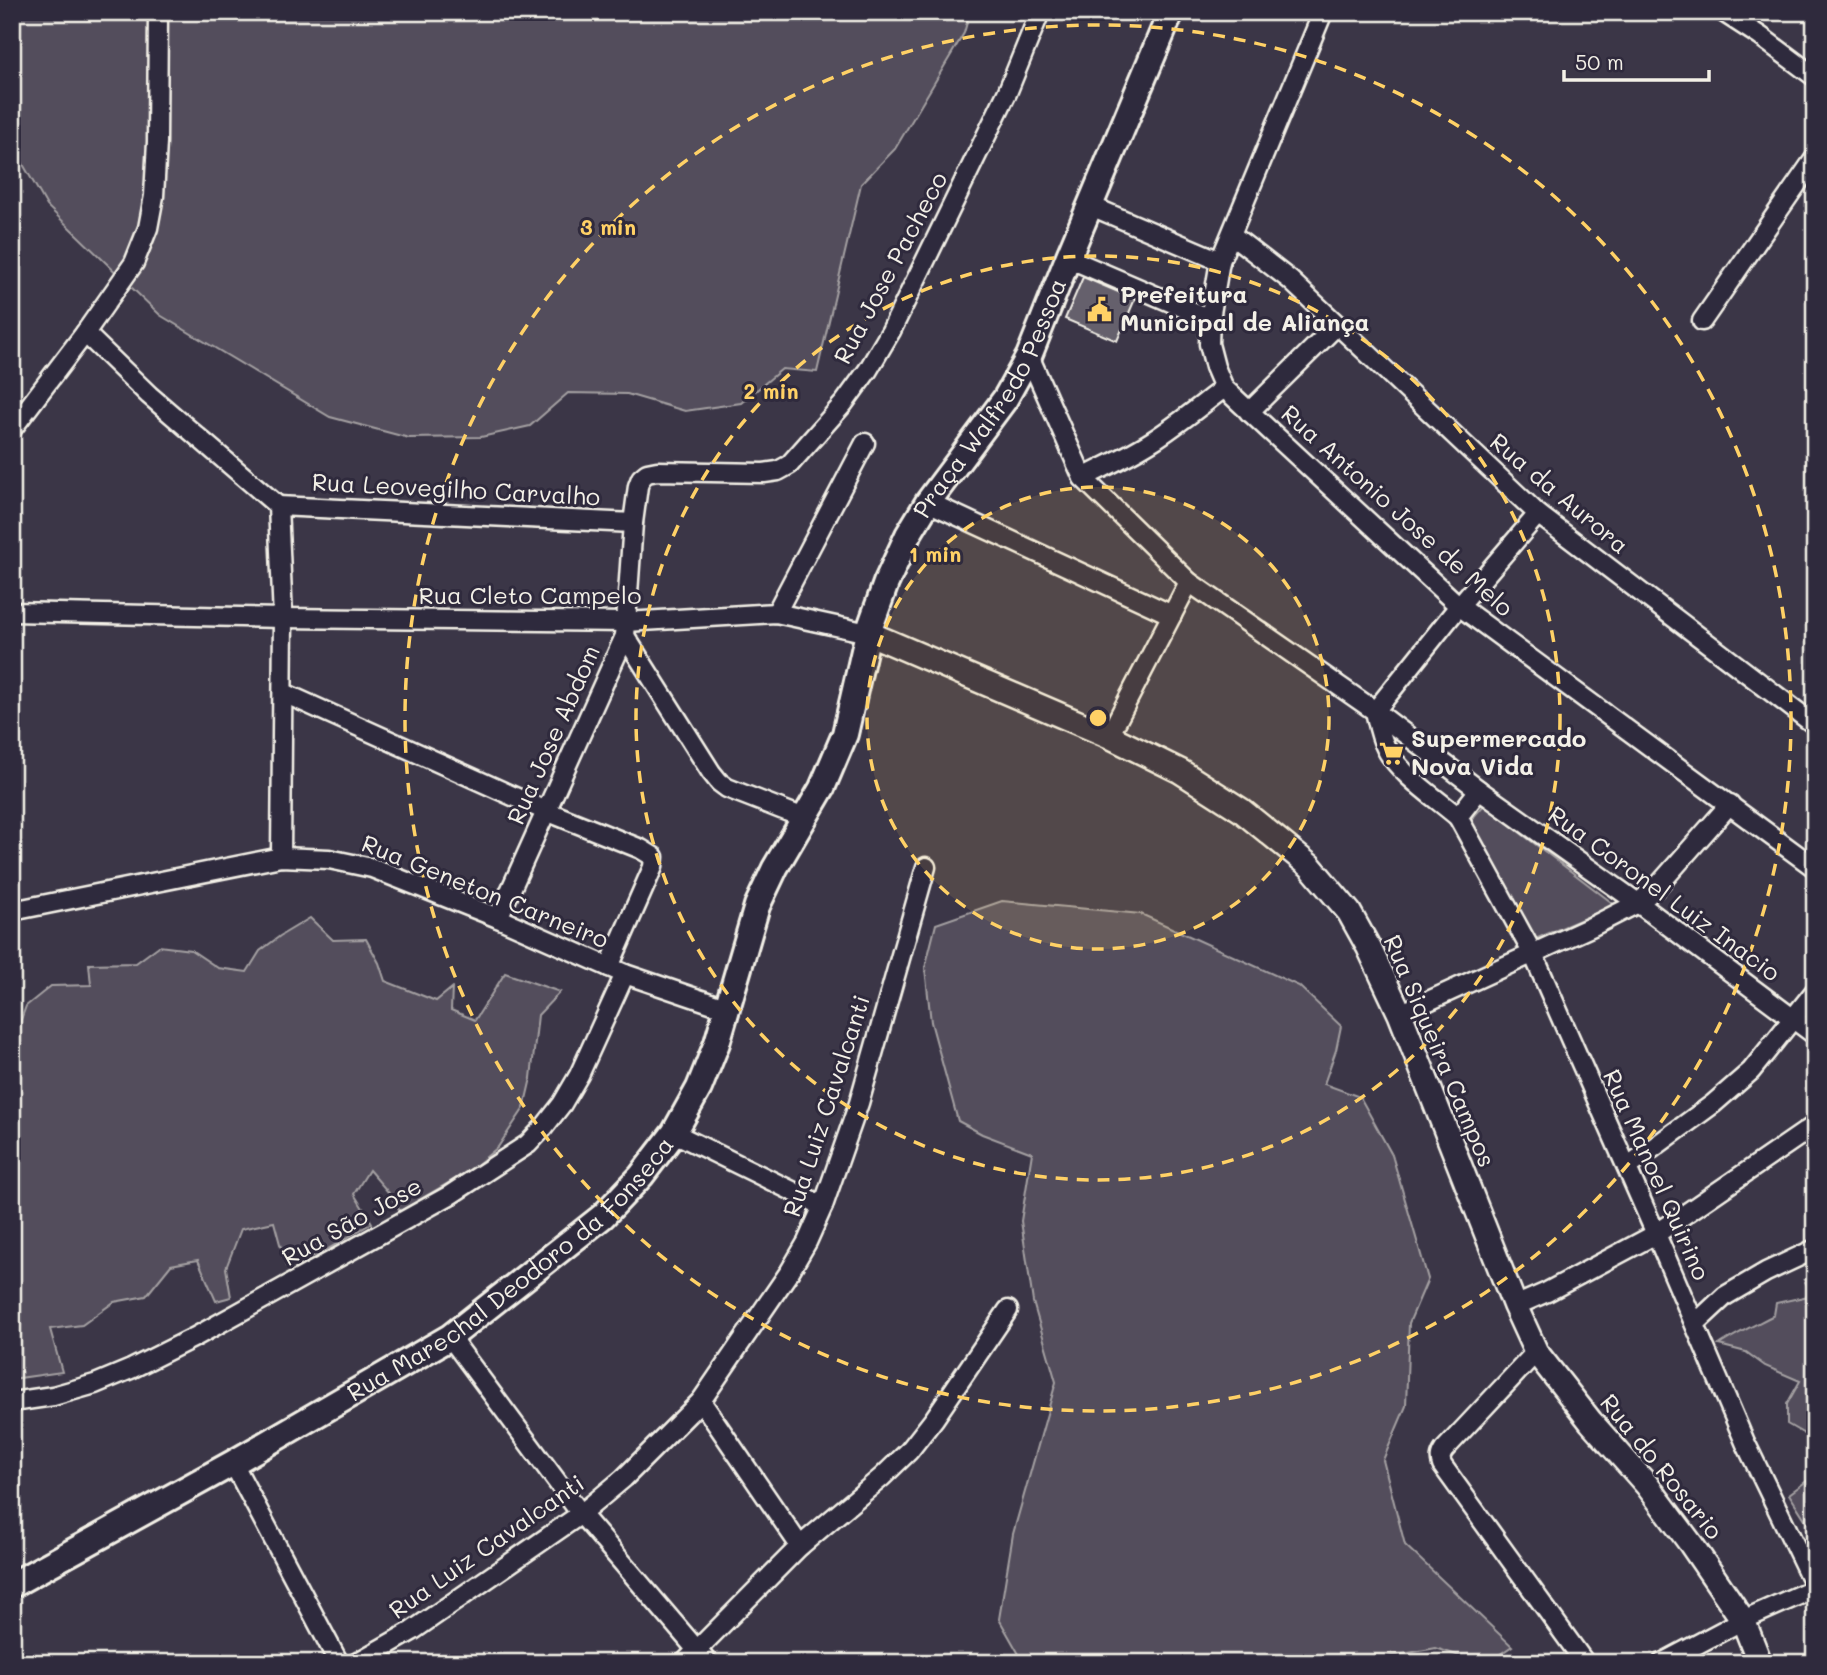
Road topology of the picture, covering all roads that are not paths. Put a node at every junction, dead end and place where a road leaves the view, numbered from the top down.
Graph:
1 (158, 12) edge
2 (1040, 12) edge
3 (1171, 12) edge
4 (1323, 12) edge
5 (1723, 12) edge
6 (1815, 77) edge
7 (1815, 158) edge
8 (1091, 206) junction
9 (1232, 235) junction
10 (1068, 258) junction
11 (1220, 261) junction
12 (1210, 318) junction
13 (1702, 321) dead end
14 (1338, 326) junction
15 (85, 333) junction
16 (1029, 356) junction
17 (1224, 388) junction
18 (1249, 411) junction
19 (12, 429) edge
20 (865, 443) dead end
21 (1083, 478) junction
22 (928, 502) junction
23 (278, 506) junction
24 (1538, 514) junction
25 (633, 523) junction
26 (1189, 582) junction
27 (1459, 606) junction
28 (12, 612) edge
29 (776, 613) junction
30 (1172, 615) junction
31 (283, 618) junction
32 (626, 629) junction
33 (868, 632) junction
34 (284, 693) junction
35 (1375, 711) junction
36 (1815, 724) edge
37 (1109, 736) junction
38 (822, 788) joint
39 (1479, 790) junction
40 (1730, 804) junction
41 (547, 811) junction
42 (1458, 817) junction
43 (804, 818) junction
44 (281, 857) junction
45 (926, 867) dead end
46 (1815, 868) edge
47 (1638, 904) junction
48 (12, 911) edge
49 (498, 918) junction
50 (1533, 954) junction
51 (617, 970) junction
52 (1815, 991) edge
53 (728, 1009) junction
54 (1400, 1014) junction
55 (1793, 1019) junction
56 (1815, 1035) edge
57 (1815, 1125) edge
58 (674, 1133) junction
59 (1627, 1167) junction
60 (823, 1206) junction
61 (1656, 1234) junction
62 (1815, 1249) edge
63 (1516, 1306) junction
64 (1008, 1310) dead end
65 (1695, 1324) junction
66 (450, 1337) junction
67 (1536, 1352) junction
68 (701, 1401) junction
69 (12, 1402) edge
70 (233, 1463) junction
71 (582, 1514) junction
72 (800, 1546) junction
73 (12, 1585) edge
74 (1815, 1588) edge
75 (1743, 1620) junction
76 (696, 1659) edge
77 (339, 1663) edge
78 (356, 1663) edge
79 (1585, 1663) edge
80 (1662, 1663) edge
81 (1760, 1663) edge

1 - 15 street
2 - 25 street, Rua Jose Pacheco
3 - 8 main road, Praça Walfredo Pessoa
4 - 9 street, Rua Antonio Jose de Melo
5 - 6 street
7 - 13 street
8 - 10 main road, Praça Walfredo Pessoa
8 - 11 street
9 - 11 street, Rua Antonio Jose de Melo
9 - 14 street, Rua da Aurora
10 - 12 street
10 - 16 main road, Praça Walfredo Pessoa
11 - 12 street, Rua Antonio Jose de Melo
12 - 17 street, Rua Antonio Jose de Melo
14 - 18 street
14 - 24 street, Rua da Aurora
15 - 19 street
15 - 23 street
16 - 21 street, Rua Coronel Luiz Inacio
16 - 22 main road, Praça Walfredo Pessoa
17 - 18 street, Rua Antonio Jose de Melo
17 - 21 street
18 - 27 street, Rua Antonio Jose de Melo
20 - 29 street
21 - 26 street, Rua Coronel Luiz Inacio
22 - 30 street
22 - 33 main road, Praça Walfredo Pessoa
23 - 25 street, Rua Leovegilho Carvalho
23 - 31 street
24 - 27 street
24 - 36 street, Rua da Aurora
25 - 32 street, Rua Jose Abdom
26 - 30 street
26 - 35 street, Rua Coronel Luiz Inacio
27 - 35 street
27 - 40 street, Rua Antonio Jose de Melo
28 - 31 street, Rua Cleto Campelo
29 - 32 street, Rua Cleto Campelo
29 - 33 street, Rua Cleto Campelo
30 - 37 street
31 - 32 street, Rua Cleto Campelo
31 - 34 street
32 - 41 street, Rua Jose Abdom
32 - 43 street
33 - 37 street, Rua Siqueira Campos
33 - 38 main road, Praça Walfredo Pessoa
34 - 41 street
34 - 44 street
35 - 39 street, Rua Coronel Luiz Inacio
35 - 42 street
37 - 54 street, Rua Siqueira Campos
38 - 43 main road, Rua Marechal Deodoro da Fonseca
39 - 42 street
39 - 47 street, Rua Coronel Luiz Inacio
40 - 46 street, Rua Antonio Jose de Melo
40 - 47 street
41 - 49 street, Rua Jose Abdom
41 - 51 street, Rua São Jose
42 - 50 street, Rua Manoel Quirino
43 - 53 main road, Rua Marechal Deodoro da Fonseca
44 - 48 street, Rua Geneton Carneiro
44 - 49 street, Rua Geneton Carneiro
45 - 60 street, Rua Luiz Cavalcanti
47 - 50 street
47 - 55 street, Rua Coronel Luiz Inacio
49 - 51 street, Rua Geneton Carneiro
50 - 54 street
50 - 59 street, Rua Manoel Quirino
51 - 53 street, Rua Geneton Carneiro
51 - 69 street, Rua São Jose
52 - 55 street
53 - 58 main road, Rua Marechal Deodoro da Fonseca
54 - 63 street, Rua Siqueira Campos
55 - 56 street, Rua Coronel Luiz Inacio
55 - 59 street
57 - 61 street
58 - 60 street
58 - 66 main road, Rua Marechal Deodoro da Fonseca
59 - 61 street, Rua Manoel Quirino
60 - 68 street, Rua Luiz Cavalcanti
61 - 63 street
61 - 65 street, Rua Manoel Quirino
62 - 65 street
63 - 67 street, Rua do Rosario
64 - 72 street
65 - 74 street, Rua Manoel Quirino
66 - 70 main road, Rua Marechal Deodoro da Fonseca
66 - 71 street
67 - 75 street, Rua do Rosario
67 - 79 street
68 - 71 street, Rua Luiz Cavalcanti
68 - 72 street
70 - 73 main road, Rua Marechal Deodoro da Fonseca
70 - 77 street
71 - 76 street
71 - 78 street, Rua Luiz Cavalcanti
72 - 76 street
74 - 75 street
75 - 80 street
75 - 81 street, Rua do Rosario

